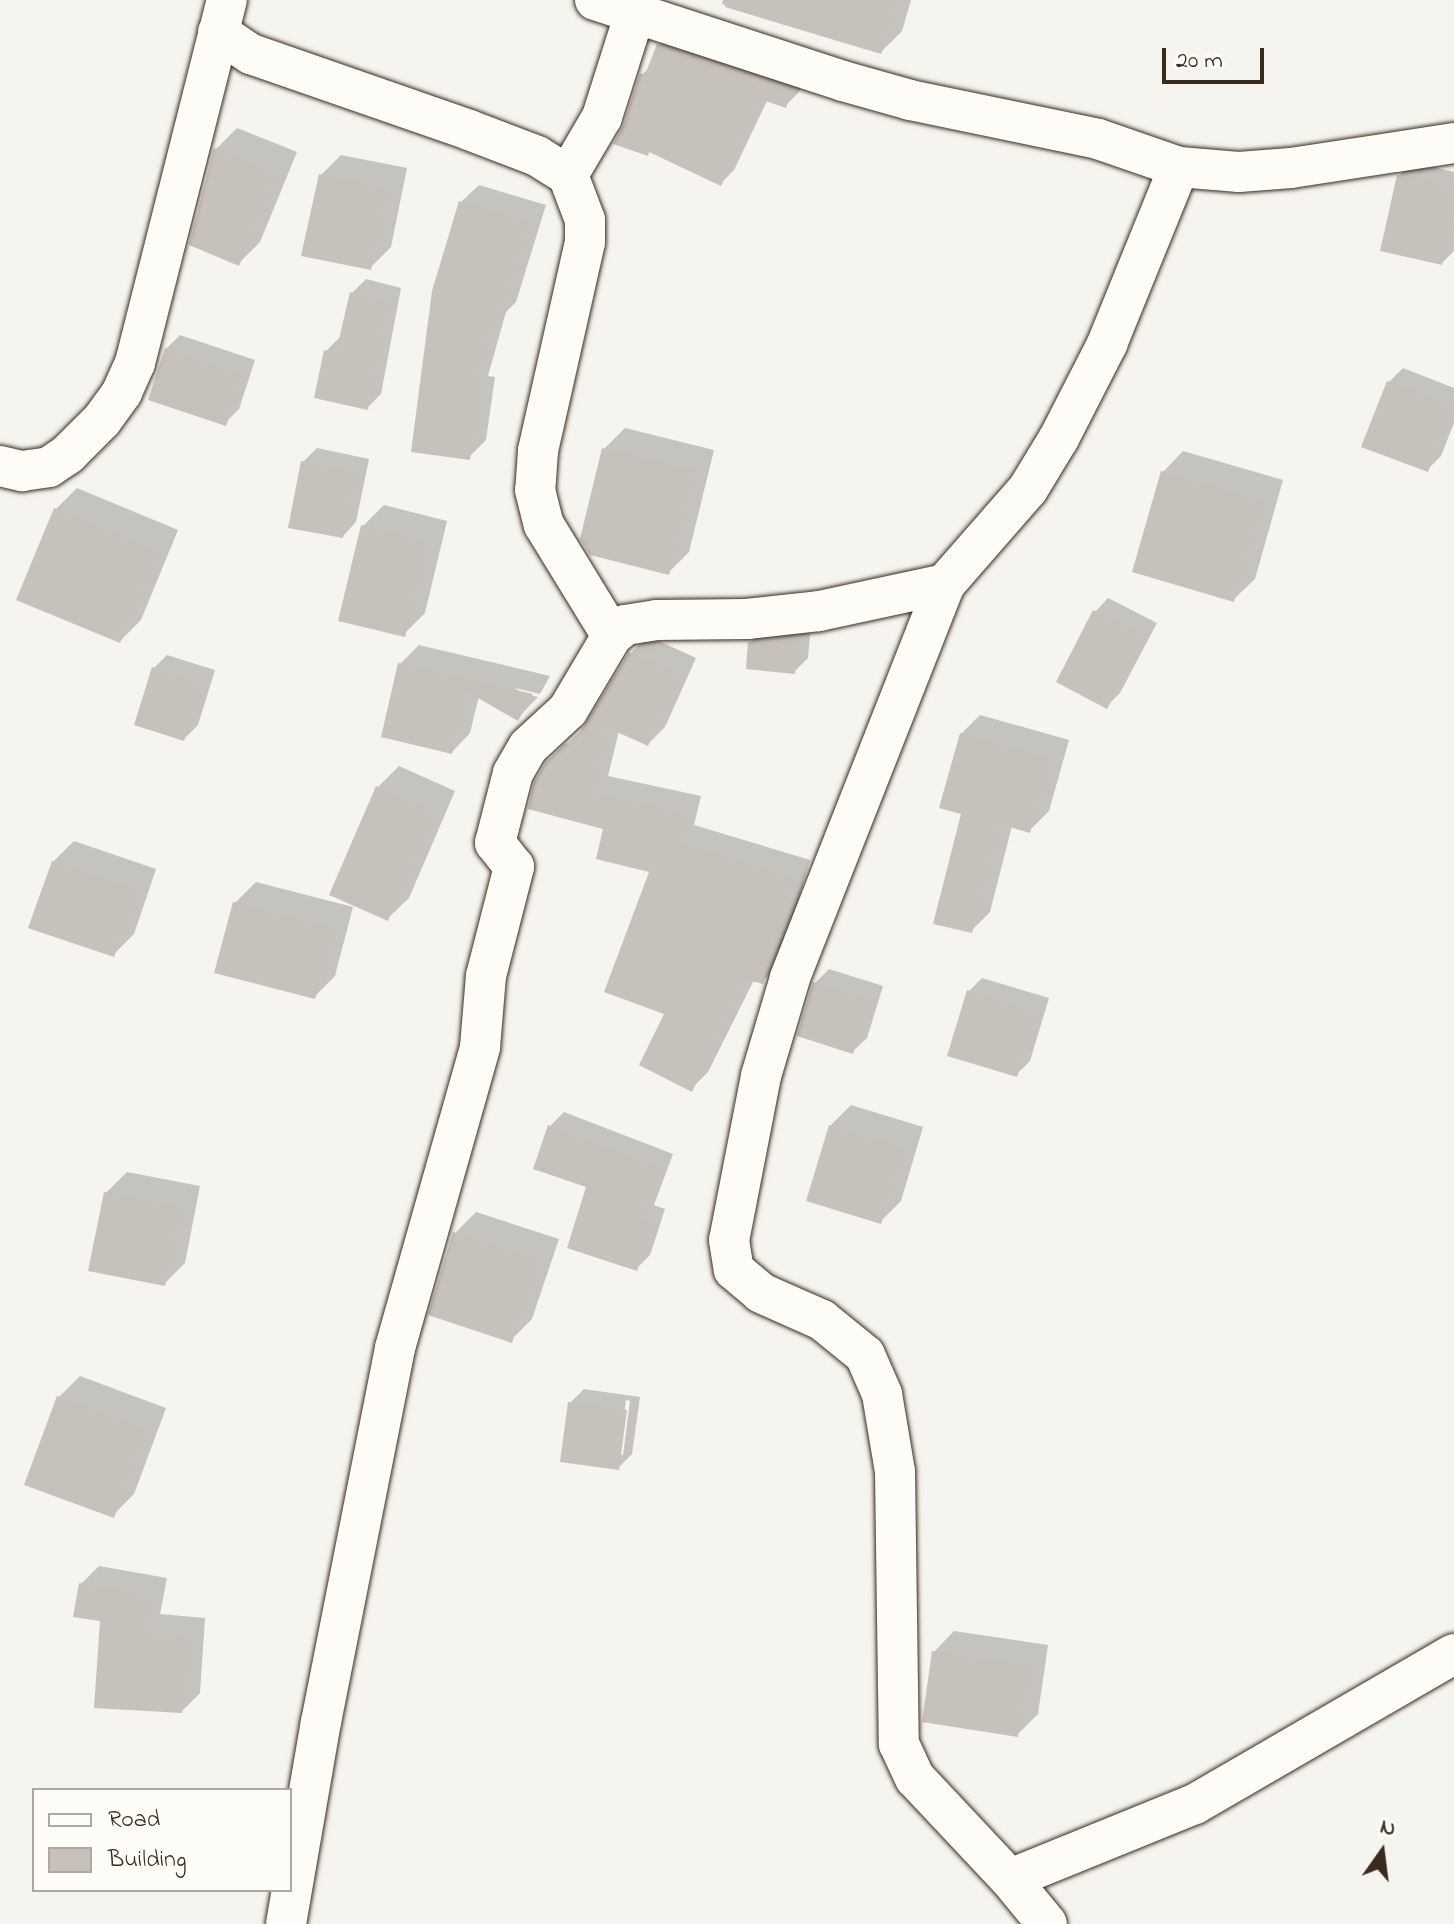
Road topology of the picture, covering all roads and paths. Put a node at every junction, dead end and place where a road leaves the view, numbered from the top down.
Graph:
1 (595, 0) edge
2 (635, 13) junction
3 (222, 16) edge
4 (1454, 143) edge
5 (1179, 167) junction
6 (568, 175) junction
7 (0, 466) edge
8 (945, 584) junction
9 (612, 636) junction
10 (1454, 1654) edge
11 (1010, 1879) junction
12 (292, 1889) edge
13 (292, 1892) edge
14 (286, 1924) edge
15 (1047, 1924) edge

1 - 2 street
2 - 5 street
2 - 6 street
3 - 6 street
3 - 7 street
4 - 5 street
5 - 8 street
6 - 9 street
8 - 9 street
8 - 11 street
9 - 12 street
10 - 11 street
11 - 15 street
13 - 14 street

